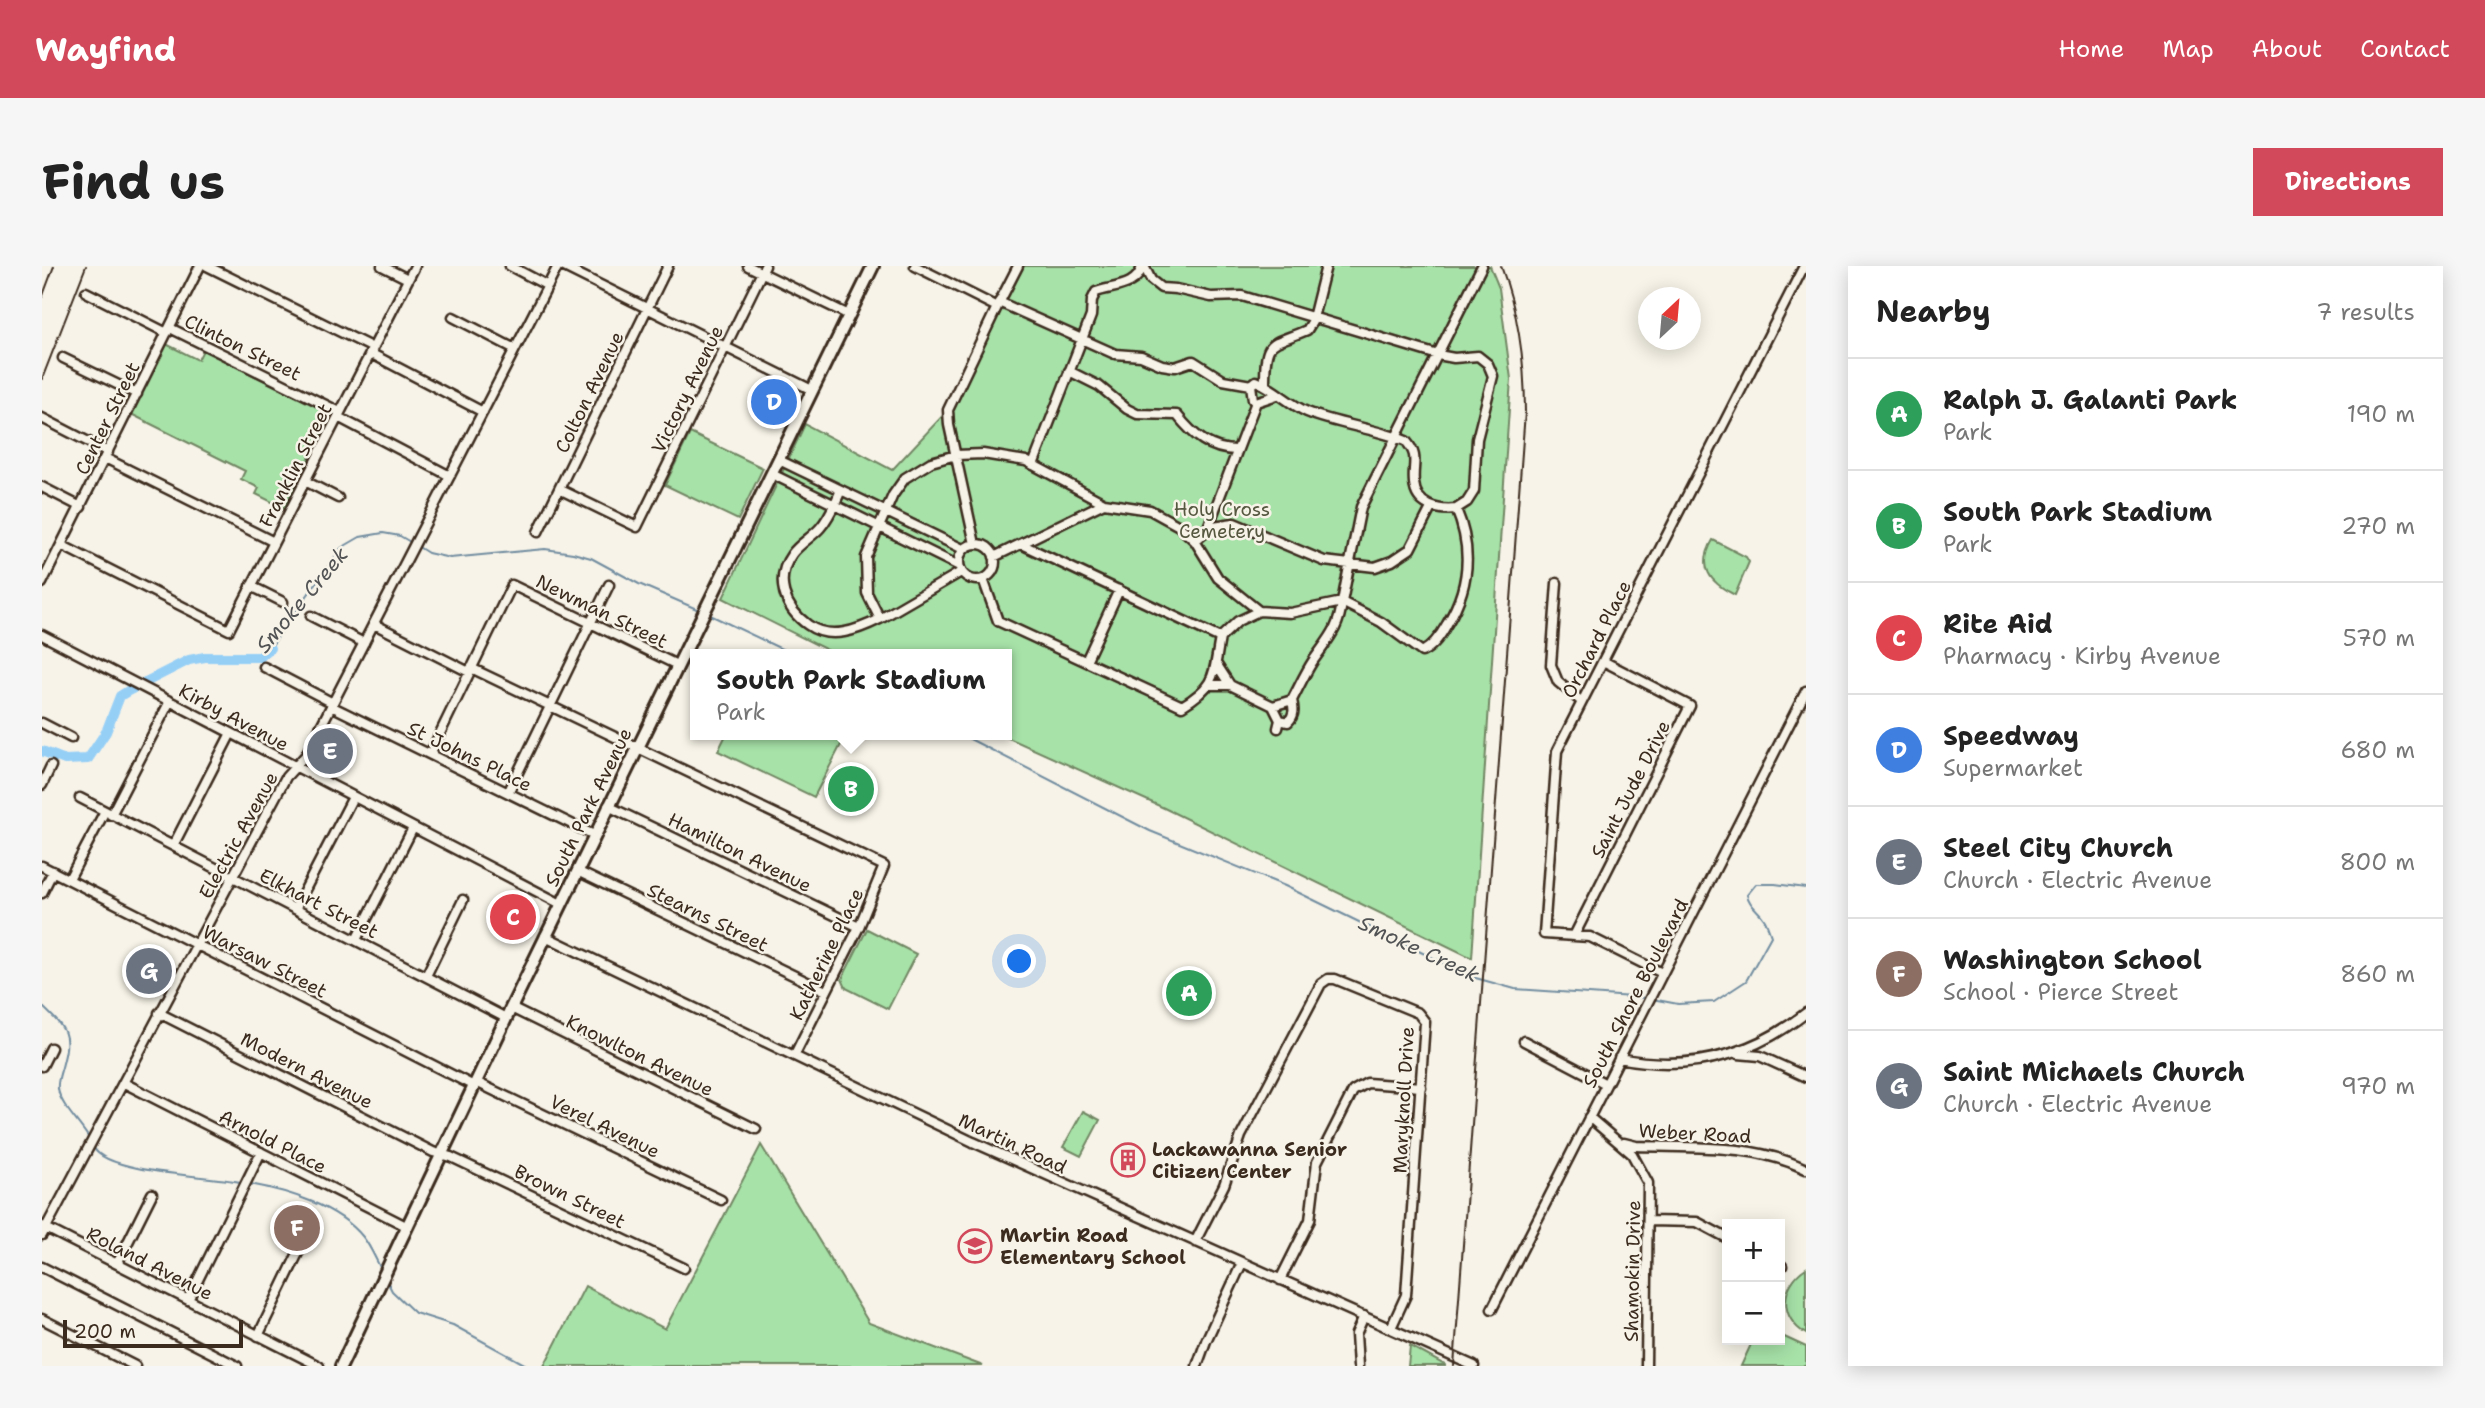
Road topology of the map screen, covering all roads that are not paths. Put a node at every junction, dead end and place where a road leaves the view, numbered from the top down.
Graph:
1 (382, 266) edge
2 (415, 266) edge
3 (510, 266) edge
4 (560, 266) edge
5 (668, 266) edge
6 (748, 266) edge
7 (873, 266) edge
8 (915, 266) edge
9 (1018, 266) edge
10 (1143, 266) edge
11 (1326, 266) edge
12 (1482, 266) edge
13 (1804, 266) edge
14 (199, 267) edge
15 (763, 269) edge
16 (408, 279) junction
17 (548, 286) junction
18 (86, 292) dead end
19 (997, 305) junction
20 (648, 308) junction
21 (849, 315) junction
22 (453, 317) dead end
23 (1314, 318) junction
24 (168, 330) junction
25 (1081, 338) junction
26 (725, 347) junction
27 (515, 349) junction
28 (372, 350) junction
29 (1438, 355) junction
30 (62, 358) dead end
31 (1069, 371) junction
32 (1257, 383) junction
33 (812, 390) junction
34 (136, 394) junction
35 (1278, 395) junction
36 (1256, 402) junction
37 (483, 412) junction
38 (339, 415) junction
39 (42, 418) edge
40 (1396, 437) junction
41 (1236, 450) junction
42 (107, 455) junction
43 (956, 455) junction
44 (779, 460) junction
45 (1033, 464) junction
46 (772, 474) junction
47 (450, 475) junction
48 (305, 481) junction
49 (42, 487) edge
50 (559, 489) junction
51 (841, 490) junction
52 (338, 498) dead end
53 (1104, 503) junction
54 (834, 505) junction
55 (80, 506) junction
56 (1432, 508) junction
57 (1457, 509) junction
58 (885, 511) junction
59 (878, 526) junction
60 (1207, 530) junction
61 (538, 532) dead end
62 (1195, 541) junction
63 (274, 542) junction
64 (975, 544) junction
65 (1021, 544) junction
66 (61, 545) junction
67 (963, 549) junction
68 (42, 556) edge
69 (994, 557) junction
70 (53, 561) junction
71 (1349, 566) junction
72 (960, 569) junction
73 (983, 579) junction
74 (42, 583) edge
75 (1557, 583) dead end
76 (610, 585) dead end
77 (251, 586) junction
78 (1119, 590) junction
79 (283, 602) dead end
80 (1342, 602) junction
81 (1259, 611) junction
82 (311, 616) dead end
83 (880, 619) junction
84 (591, 623) junction
85 (374, 624) junction
86 (42, 635) edge
87 (1220, 638) junction
88 (364, 643) junction
89 (1603, 661) junction
90 (1086, 662) junction
91 (677, 665) junction
92 (1217, 665) junction
93 (264, 667) dead end
94 (470, 670) junction
95 (1210, 685) junction
96 (1230, 685) junction
97 (1806, 691) edge
98 (1292, 700) junction
99 (170, 701) junction
100 (1582, 702) junction
101 (332, 704) junction
102 (550, 706) junction
103 (1273, 706) junction
104 (1802, 708) edge
105 (42, 723) edge
106 (231, 733) junction
107 (71, 738) dead end
108 (636, 748) junction
109 (430, 754) junction
110 (51, 766) dead end
111 (295, 767) junction
112 (42, 785) edge
113 (508, 793) junction
114 (353, 797) junction
115 (80, 798) dead end
116 (608, 806) junction
117 (108, 813) junction
118 (413, 828) junction
119 (594, 835) junction
120 (173, 846) junction
121 (42, 866) edge
122 (52, 871) junction
123 (577, 872) junction
124 (234, 877) junction
125 (69, 880) junction
126 (42, 893) edge
127 (463, 900) dead end
128 (561, 904) junction
129 (295, 909) junction
130 (859, 927) junction
131 (545, 936) junction
132 (1574, 936) junction
133 (356, 940) junction
134 (196, 944) junction
135 (1662, 973) junction
136 (426, 976) junction
137 (826, 991) junction
138 (159, 1013) junction
139 (508, 1013) junction
140 (1806, 1013) edge
141 (1524, 1041) dead end
142 (51, 1048) dead end
143 (1732, 1054) junction
144 (794, 1056) junction
145 (1619, 1058) junction
146 (42, 1066) edge
147 (1806, 1077) edge
148 (124, 1083) junction
149 (475, 1084) junction
150 (1606, 1084) junction
151 (1421, 1087) junction
152 (1589, 1117) junction
153 (756, 1129) dead end
154 (1621, 1142) junction
155 (261, 1152) junction
156 (442, 1155) junction
157 (1806, 1169) edge
158 (152, 1194) dead end
159 (721, 1200) dead end
160 (314, 1220) dead end
161 (1649, 1221) junction
162 (408, 1227) junction
163 (43, 1230) edge
164 (1722, 1235) edge
165 (1195, 1242) junction
166 (1242, 1263) junction
167 (117, 1264) junction
168 (42, 1267) edge
169 (684, 1268) dead end
170 (1280, 1280) junction
171 (188, 1300) junction
172 (1492, 1309) dead end
173 (1364, 1316) junction
174 (42, 1319) edge
175 (1391, 1328) junction
176 (258, 1336) junction
177 (135, 1366) edge
178 (237, 1366) edge
179 (318, 1366) edge
180 (341, 1366) edge
181 (1197, 1366) edge
182 (1358, 1366) edge
183 (1474, 1366) edge
184 (1646, 1366) edge

1 - 16 street
2 - 16 street, Franklin Street
3 - 17 street
4 - 17 street, Electric Avenue
4 - 20 street
5 - 20 street, Colton Avenue
6 - 15 street
7 - 21 main road, South Park Avenue
8 - 19 street
9 - 19 street
10 - 23 street
10 - 25 street
11 - 23 street
12 - 29 street
13 - 89 street, Orchard Place
14 - 24 street, Center Street
14 - 28 street
15 - 21 street
15 - 26 street, Victory Avenue
16 - 28 street, Franklin Street
17 - 27 street, Electric Avenue
18 - 24 street, Clinton Street
19 - 25 street
19 - 43 street
20 - 26 street
20 - 50 street, Colton Avenue
21 - 33 main road, South Park Avenue
22 - 27 street
23 - 29 street
23 - 32 street
24 - 34 street, Center Street
24 - 38 street, Clinton Street
25 - 31 street
25 - 32 street
26 - 33 street
26 - 50 street, Victory Avenue
27 - 37 street, Electric Avenue
28 - 37 street
28 - 38 street, Franklin Street
29 - 40 street
29 - 57 street
30 - 34 street
31 - 41 street
31 - 45 street
32 - 35 street
32 - 36 street
33 - 44 main road, South Park Avenue
34 - 42 street, Center Street
35 - 36 street
35 - 40 street
36 - 41 street
37 - 47 street, Electric Avenue
38 - 47 street, Clinton Street
38 - 48 street, Franklin Street
39 - 42 street
40 - 56 street
40 - 71 street
41 - 60 street
42 - 55 street, Center Street
42 - 63 street
43 - 45 street
43 - 58 street
43 - 64 street
44 - 46 main road, South Park Avenue
44 - 51 street
45 - 53 street
46 - 54 street
46 - 91 main road, South Park Avenue
47 - 85 street, Electric Avenue
48 - 52 street
48 - 63 street, Franklin Street
49 - 55 street
50 - 61 street, Colton Avenue
51 - 54 street
51 - 58 street
53 - 62 street
53 - 65 street
54 - 59 street
54 - 83 street
55 - 66 street, Center Street
56 - 57 street
56 - 71 street
57 - 80 street
58 - 59 street
58 - 67 street
59 - 72 street
59 - 83 street
60 - 62 street
60 - 71 street
62 - 81 street
63 - 77 street, Franklin Street
64 - 67 street
64 - 69 street
65 - 69 street
65 - 78 street
66 - 70 street, Center Street
66 - 77 street, Franklin Street
67 - 72 street
68 - 70 street
69 - 73 street
70 - 74 street, Center Street
71 - 80 street
72 - 73 street
72 - 83 street
73 - 90 street
75 - 100 street
76 - 84 street
77 - 79 street
78 - 87 street
78 - 90 street
80 - 81 street
80 - 98 street
81 - 87 street
82 - 88 street
84 - 91 street, Newman Street
84 - 94 street, Newman Street
84 - 102 street
85 - 88 street, Electric Avenue
85 - 94 street
86 - 99 street, Kirby Avenue
87 - 92 street
88 - 101 street, Electric Avenue
89 - 100 street, Orchard Place
89 - 132 street, Saint Jude Drive
90 - 95 street
91 - 108 main road, South Park Avenue
92 - 95 street
92 - 96 street
93 - 101 street, St Johns Place
94 - 102 street
94 - 109 street
95 - 96 street
96 - 103 street
97 - 104 street, South Shore Boulevard
98 - 103 street
98 - 103 street
99 - 106 street, Kirby Avenue
99 - 117 street
100 - 132 street, Orchard Place
101 - 109 street, St Johns Place
101 - 111 street, Electric Avenue
102 - 108 street
102 - 113 street
104 - 135 street, South Shore Boulevard
105 - 107 street
106 - 111 street, Kirby Avenue
106 - 120 street
108 - 116 main road, South Park Avenue
108 - 130 street, Katherine Place
109 - 113 street, St Johns Place
110 - 112 street
111 - 114 street, Kirby Avenue
111 - 124 street, Electric Avenue
113 - 119 street, St Johns Place
114 - 118 street, Kirby Avenue
114 - 129 street
115 - 117 street, Elkhart Street
116 - 119 main road, South Park Avenue
116 - 130 street, Hamilton Avenue
117 - 120 street, Elkhart Street
117 - 125 street
118 - 128 street, Kirby Avenue
118 - 133 street
119 - 123 main road, South Park Avenue
120 - 124 street, Elkhart Street
121 - 122 street, Warsaw Street
122 - 125 street, Warsaw Street
122 - 126 street
123 - 128 main road, South Park Avenue
123 - 137 street, Stearns Street
124 - 129 street, Elkhart Street
124 - 134 street, Electric Avenue
125 - 134 street, Warsaw Street
127 - 136 street
128 - 131 main road, South Park Avenue
129 - 133 street, Elkhart Street
130 - 137 street, Katherine Place
131 - 139 main road, South Park Avenue
131 - 144 street, Martin Road
132 - 135 street, Orchard Place
133 - 136 street, Elkhart Street
134 - 138 street, Electric Avenue
134 - 149 street, Warsaw Street
135 - 145 street, South Shore Boulevard
136 - 139 street, Elkhart Street
137 - 144 street, Katherine Place
138 - 148 street, Electric Avenue
138 - 156 street, Modern Avenue
139 - 149 main road, South Park Avenue
139 - 153 street, Knowlton Avenue
140 - 143 street
141 - 150 street
142 - 146 street
143 - 145 street
143 - 147 street
144 - 165 street, Martin Road
145 - 150 street, South Shore Boulevard
148 - 155 street, Arnold Place
148 - 163 street, Electric Avenue
149 - 156 main road, South Park Avenue
149 - 159 street, Verel Avenue
150 - 152 street, South Shore Boulevard
151 - 165 street, Maryknoll Drive
151 - 170 street
151 - 175 street, Maryknoll Drive
152 - 154 street, Shamokin Drive
152 - 172 street, South Shore Boulevard
154 - 157 street, Weber Road
154 - 161 street, Shamokin Drive
155 - 162 street, Arnold Place
155 - 171 street
156 - 162 main road, South Park Avenue
156 - 169 street, Brown Street
158 - 167 street
160 - 176 street
161 - 164 street
161 - 184 street, Shamokin Drive
162 - 180 main road, South Park Avenue
163 - 167 street, Roland Avenue
165 - 166 street, Martin Road
166 - 170 street, Martin Road
166 - 181 street
167 - 171 street, Roland Avenue
168 - 178 street
170 - 173 street, Martin Road
171 - 176 street, Roland Avenue
173 - 175 street, Martin Road
173 - 182 street
174 - 177 street
175 - 183 street, Martin Road
176 - 179 street, Roland Avenue

